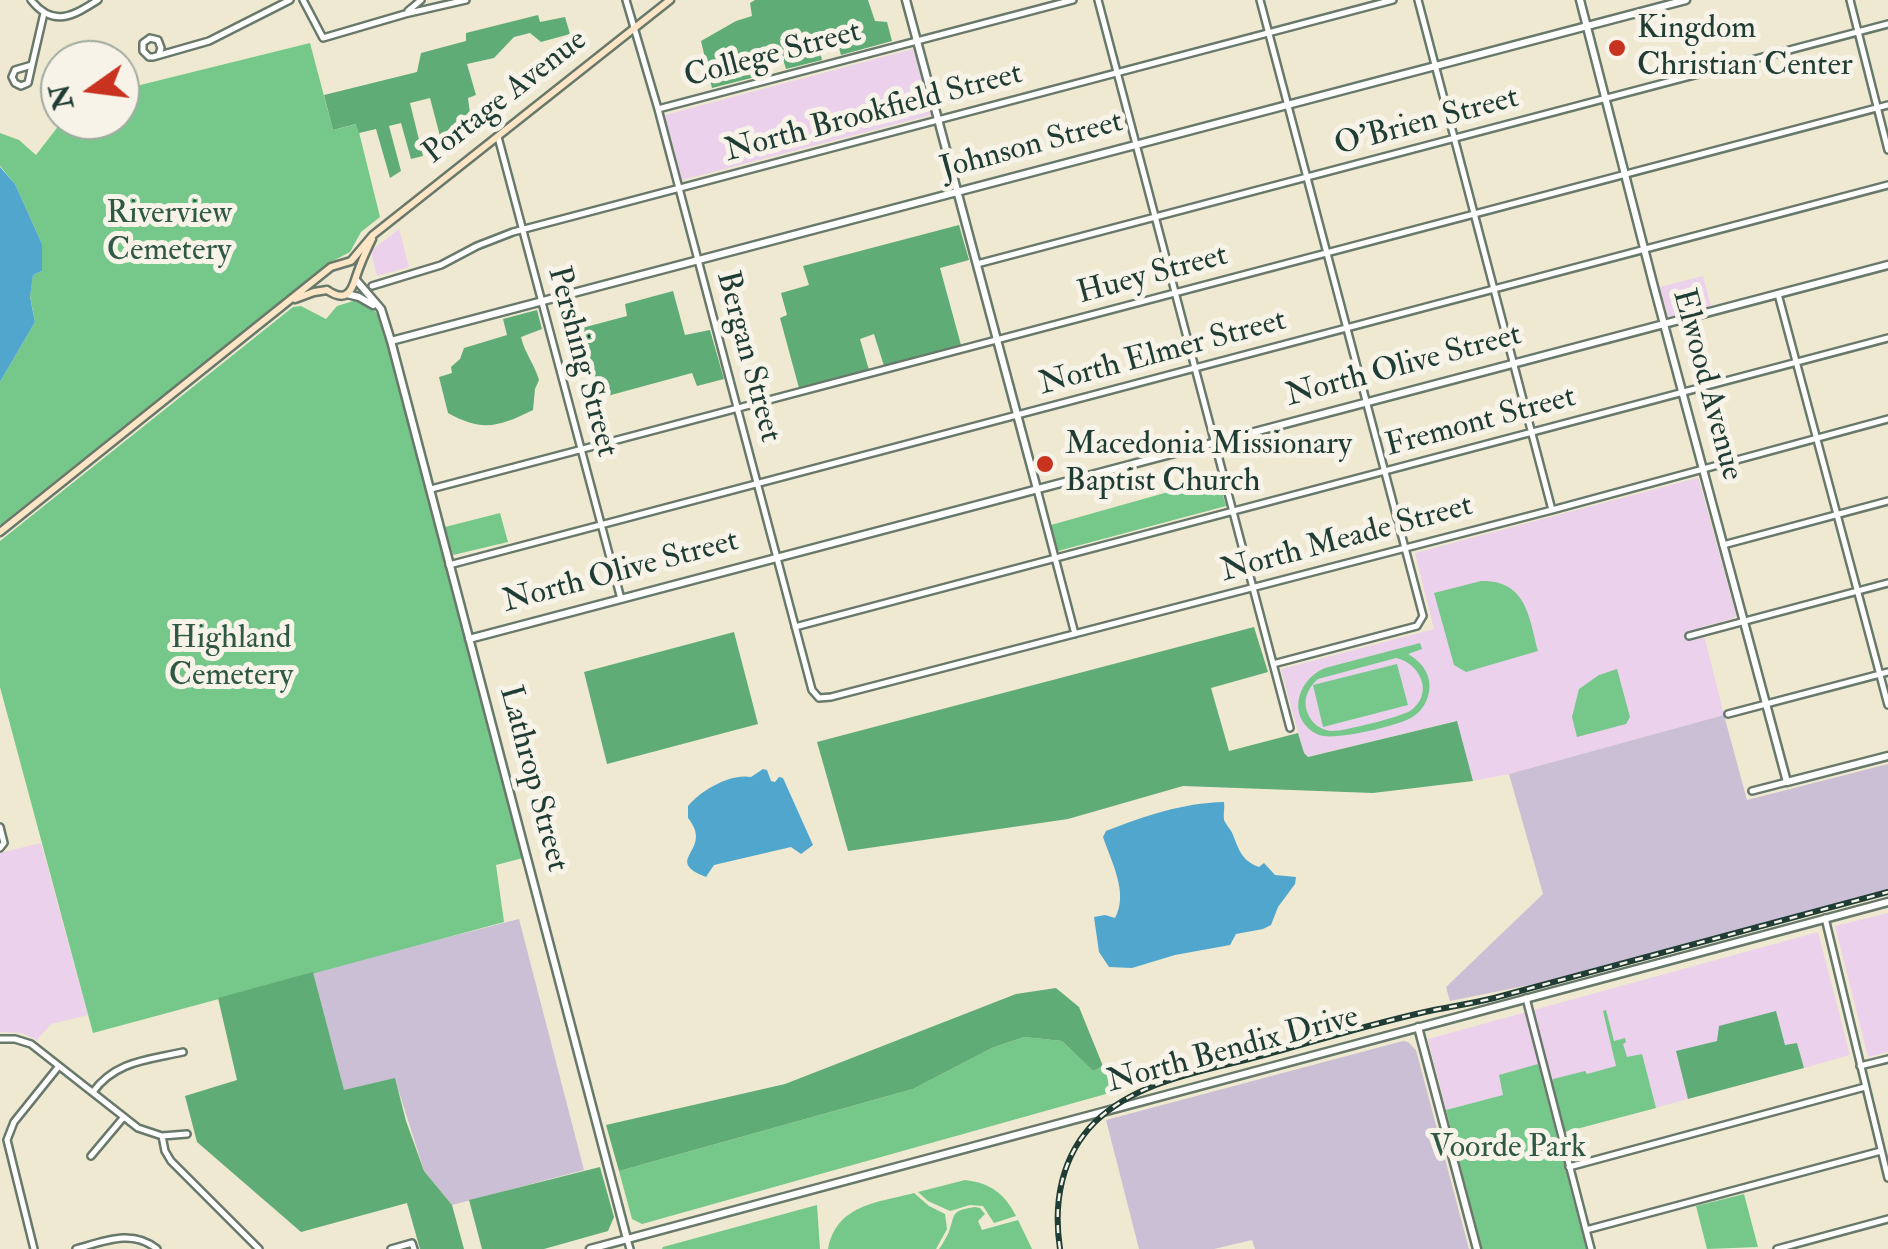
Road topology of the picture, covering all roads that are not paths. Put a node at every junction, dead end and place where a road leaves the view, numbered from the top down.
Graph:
1 (31, 0) edge
2 (98, 0) edge
3 (290, 0) edge
4 (303, 0) edge
5 (421, 0) edge
6 (466, 0) edge
7 (626, 0) edge
8 (670, 0) edge
9 (906, 0) edge
10 (1074, 0) edge
11 (1098, 0) edge
12 (1260, 0) edge
13 (1393, 0) edge
14 (1418, 0) edge
15 (1580, 0) edge
16 (1686, 0) edge
17 (1850, 0) edge
18 (44, 13) junction
19 (405, 14) junction
20 (1888, 24) edge
21 (1587, 27) junction
22 (635, 28) junction
23 (1858, 32) junction
24 (1268, 33) junction
25 (917, 41) junction
26 (160, 54) dead end
27 (32, 65) junction
28 (1434, 66) junction
29 (1116, 73) junction
30 (1606, 98) junction
31 (1888, 104) edge
32 (1287, 105) junction
33 (1877, 108) junction
34 (658, 109) junction
35 (938, 120) junction
36 (498, 137) junction
37 (1453, 139) junction
38 (1136, 145) junction
39 (1888, 150) edge
40 (1625, 174) junction
41 (1307, 178) junction
42 (1888, 185) edge
43 (679, 188) junction
44 (958, 192) junction
45 (1474, 214) junction
46 (1155, 218) junction
47 (522, 230) junction
48 (374, 235) junction
49 (1645, 250) junction
50 (1326, 253) junction
51 (698, 260) junction
52 (343, 264) junction
53 (976, 264) junction
54 (1888, 264) edge
55 (325, 274) junction
56 (356, 279) junction
57 (372, 286) dead end
58 (327, 290) junction
59 (1493, 290) junction
60 (1175, 293) junction
61 (347, 294) junction
62 (1778, 294) junction
63 (289, 302) junction
64 (542, 302) junction
65 (385, 322) junction
66 (1664, 324) junction
67 (1347, 328) junction
68 (1888, 338) edge
69 (996, 340) junction
70 (391, 342) junction
71 (1796, 363) junction
72 (1513, 364) junction
73 (1195, 368) junction
74 (1682, 393) junction
75 (1366, 402) junction
76 (738, 409) junction
77 (1016, 416) junction
78 (1888, 419) edge
79 (1531, 432) junction
80 (1816, 438) junction
81 (1214, 442) junction
82 (581, 450) junction
83 (1703, 469) junction
84 (1385, 471) junction
85 (758, 484) junction
86 (1037, 489) junction
87 (429, 490) junction
88 (1888, 501) edge
89 (1552, 510) junction
90 (1232, 511) junction
91 (1837, 514) junction
92 (601, 525) junction
93 (0, 532) edge
94 (1724, 545) junction
95 (1406, 548) junction
96 (777, 558) junction
97 (1055, 558) junction
98 (449, 565) junction
99 (1888, 583) edge
100 (1252, 588) junction
101 (1858, 591) junction
102 (621, 599) junction
103 (1744, 621) junction
104 (795, 627) junction
105 (1075, 634) junction
106 (1689, 636) dead end
107 (469, 639) junction
108 (1272, 664) junction
109 (1888, 672) edge
110 (1880, 674) junction
111 (817, 697) joint
112 (1766, 704) junction
113 (1888, 705) edge
114 (1728, 714) dead end
115 (1290, 728) dead end
116 (1888, 756) edge
117 (1787, 782) junction
118 (1752, 791) dead end
119 (0, 827) edge
120 (2, 847) edge
121 (1888, 902) edge
122 (1824, 918) junction
123 (1526, 998) junction
124 (1418, 1027) junction
125 (0, 1039) edge
126 (183, 1052) dead end
127 (1888, 1058) edge
128 (59, 1066) junction
129 (1860, 1066) junction
130 (1865, 1087) junction
131 (92, 1093) junction
132 (123, 1118) junction
133 (187, 1134) dead end
134 (162, 1136) junction
135 (1881, 1151) junction
136 (91, 1156) dead end
137 (1568, 1166) junction
138 (1888, 1178) edge
139 (1888, 1219) edge
140 (1586, 1230) junction
141 (627, 1239) junction
142 (413, 1246) edge
143 (34, 1249) edge
144 (76, 1249) edge
145 (157, 1249) edge
146 (259, 1249) edge
147 (391, 1249) edge
148 (590, 1249) edge
149 (630, 1249) edge
150 (1477, 1249) edge
151 (1591, 1249) edge
152 (1778, 1249) edge

1 - 18 street
2 - 18 street
3 - 26 street
4 - 19 street
5 - 19 street
6 - 19 street
7 - 22 street, Bergan Street
8 - 22 main road, Portage Avenue
9 - 25 street
10 - 25 street, College Street
11 - 29 street
12 - 24 street
13 - 24 street, North Brookfield Street
14 - 28 street
15 - 21 street, Elwood Avenue
16 - 21 street, Johnson Street
17 - 23 street
18 - 27 street
20 - 23 street, O'Brien Street
21 - 28 street, Johnson Street
21 - 30 street, Elwood Avenue
22 - 34 street, Bergan Street
22 - 36 main road, Portage Avenue
23 - 30 street, O'Brien Street
23 - 33 street
24 - 29 street, North Brookfield Street
24 - 32 street
25 - 34 street, College Street
25 - 35 street
27 - 27 street
28 - 32 street, Johnson Street
28 - 37 street
29 - 35 street, North Brookfield Street
29 - 38 street
30 - 37 street, O'Brien Street
30 - 40 street, Elwood Avenue
31 - 33 street, Huey Street
32 - 38 street, Johnson Street
32 - 41 street
33 - 39 street
33 - 40 street, Huey Street
34 - 43 street, Bergan Street
35 - 43 street, North Brookfield Street
35 - 44 street
36 - 47 street, Pershing Street
36 - 48 main road, Portage Avenue
37 - 41 street, O'Brien Street
37 - 45 street
38 - 44 street, Johnson Street
38 - 46 street
40 - 45 street, Huey Street
40 - 49 street, Elwood Avenue
41 - 46 street, O'Brien Street
41 - 50 street
42 - 49 street, North Elmer Street
43 - 47 street, North Brookfield Street
43 - 51 street, Bergan Street
44 - 51 street, Johnson Street
44 - 53 street
45 - 50 street, Huey Street
45 - 59 street
46 - 53 street, O'Brien Street
46 - 60 street
47 - 57 street, North Brookfield Street
47 - 64 street, Pershing Street
48 - 52 main road, Portage Avenue
48 - 56 main road, Portage Avenue
49 - 59 street, North Elmer Street
49 - 66 street, Elwood Avenue
50 - 60 street, Huey Street
50 - 67 street
51 - 64 street, Johnson Street
51 - 76 street, Bergan Street
52 - 55 main road
52 - 56 main road
53 - 69 street
54 - 62 street, North Olive Street
55 - 58 main road
55 - 63 main road
56 - 61 main road
56 - 65 street, Lathrop Street
58 - 61 main road
58 - 63 main road
59 - 67 street, North Elmer Street
59 - 72 street
60 - 69 street, Huey Street
60 - 73 street
61 - 65 street
62 - 66 street, North Olive Street
62 - 71 street
63 - 93 main road
64 - 70 street, Johnson Street
64 - 82 street, Pershing Street
65 - 70 street, Lathrop Street
66 - 72 street, North Olive Street
66 - 74 street, Elwood Avenue
67 - 73 street, North Elmer Street
67 - 75 street
68 - 71 street, Fremont Street
69 - 76 street, Huey Street
69 - 77 street
70 - 87 street, Lathrop Street
71 - 74 street, Fremont Street
71 - 80 street
72 - 75 street, North Olive Street
72 - 79 street
73 - 77 street, North Elmer Street
73 - 81 street
74 - 79 street, Fremont Street
74 - 83 street, Elwood Avenue
75 - 81 street, North Olive Street
75 - 84 street
76 - 82 street, Huey Street
76 - 85 street, Bergan Street
77 - 85 street, North Elmer Street
77 - 86 street
78 - 80 street, North Meade Street
79 - 84 street, Fremont Street
79 - 89 street
80 - 83 street, North Meade Street
80 - 91 street
81 - 86 street, North Olive Street
81 - 90 street
82 - 87 street, Huey Street
82 - 92 street, Pershing Street
83 - 89 street, North Meade Street
83 - 94 street, Elwood Avenue
84 - 90 street, Fremont Street
84 - 95 street
85 - 92 street, North Elmer Street
85 - 96 street, Bergan Street
86 - 96 street, North Olive Street
86 - 97 street
87 - 98 street, Lathrop Street
88 - 91 street
89 - 95 street, North Meade Street
90 - 97 street, Fremont Street
90 - 100 street
91 - 94 street
91 - 101 street
92 - 98 street, North Elmer Street
92 - 102 street, Pershing Street
94 - 103 street, Elwood Avenue
95 - 100 street, North Meade Street
95 - 108 street
96 - 102 street, North Olive Street
96 - 104 street, Bergan Street
97 - 104 street, Fremont Street
97 - 105 street
98 - 107 street, Lathrop Street
99 - 101 street
100 - 105 street, North Meade Street
100 - 108 street
101 - 103 street
101 - 110 street
102 - 107 street, North Olive Street
103 - 106 street
103 - 112 street, Elwood Avenue
104 - 111 street, Bergan Street
105 - 111 street, North Meade Street
107 - 141 street, Lathrop Street
108 - 115 street
109 - 110 street
110 - 112 street
110 - 113 street
112 - 114 street
112 - 117 street, Elwood Avenue
116 - 117 street
117 - 118 street
119 - 120 street
121 - 122 street, North Bendix Drive
122 - 123 street, North Bendix Drive
122 - 129 street
123 - 124 street, North Bendix Drive
123 - 137 street
124 - 141 street, North Bendix Drive
124 - 150 street
125 - 128 street
126 - 131 street
127 - 129 street
128 - 131 street
128 - 143 street
129 - 130 street
130 - 135 street
130 - 137 street
131 - 132 street
132 - 134 street
132 - 136 street
133 - 134 street
134 - 146 street
135 - 138 street
135 - 140 street
137 - 140 street
139 - 152 street
140 - 151 street
141 - 148 street, North Bendix Drive
141 - 149 street, Lathrop Street
142 - 147 street
144 - 145 street

